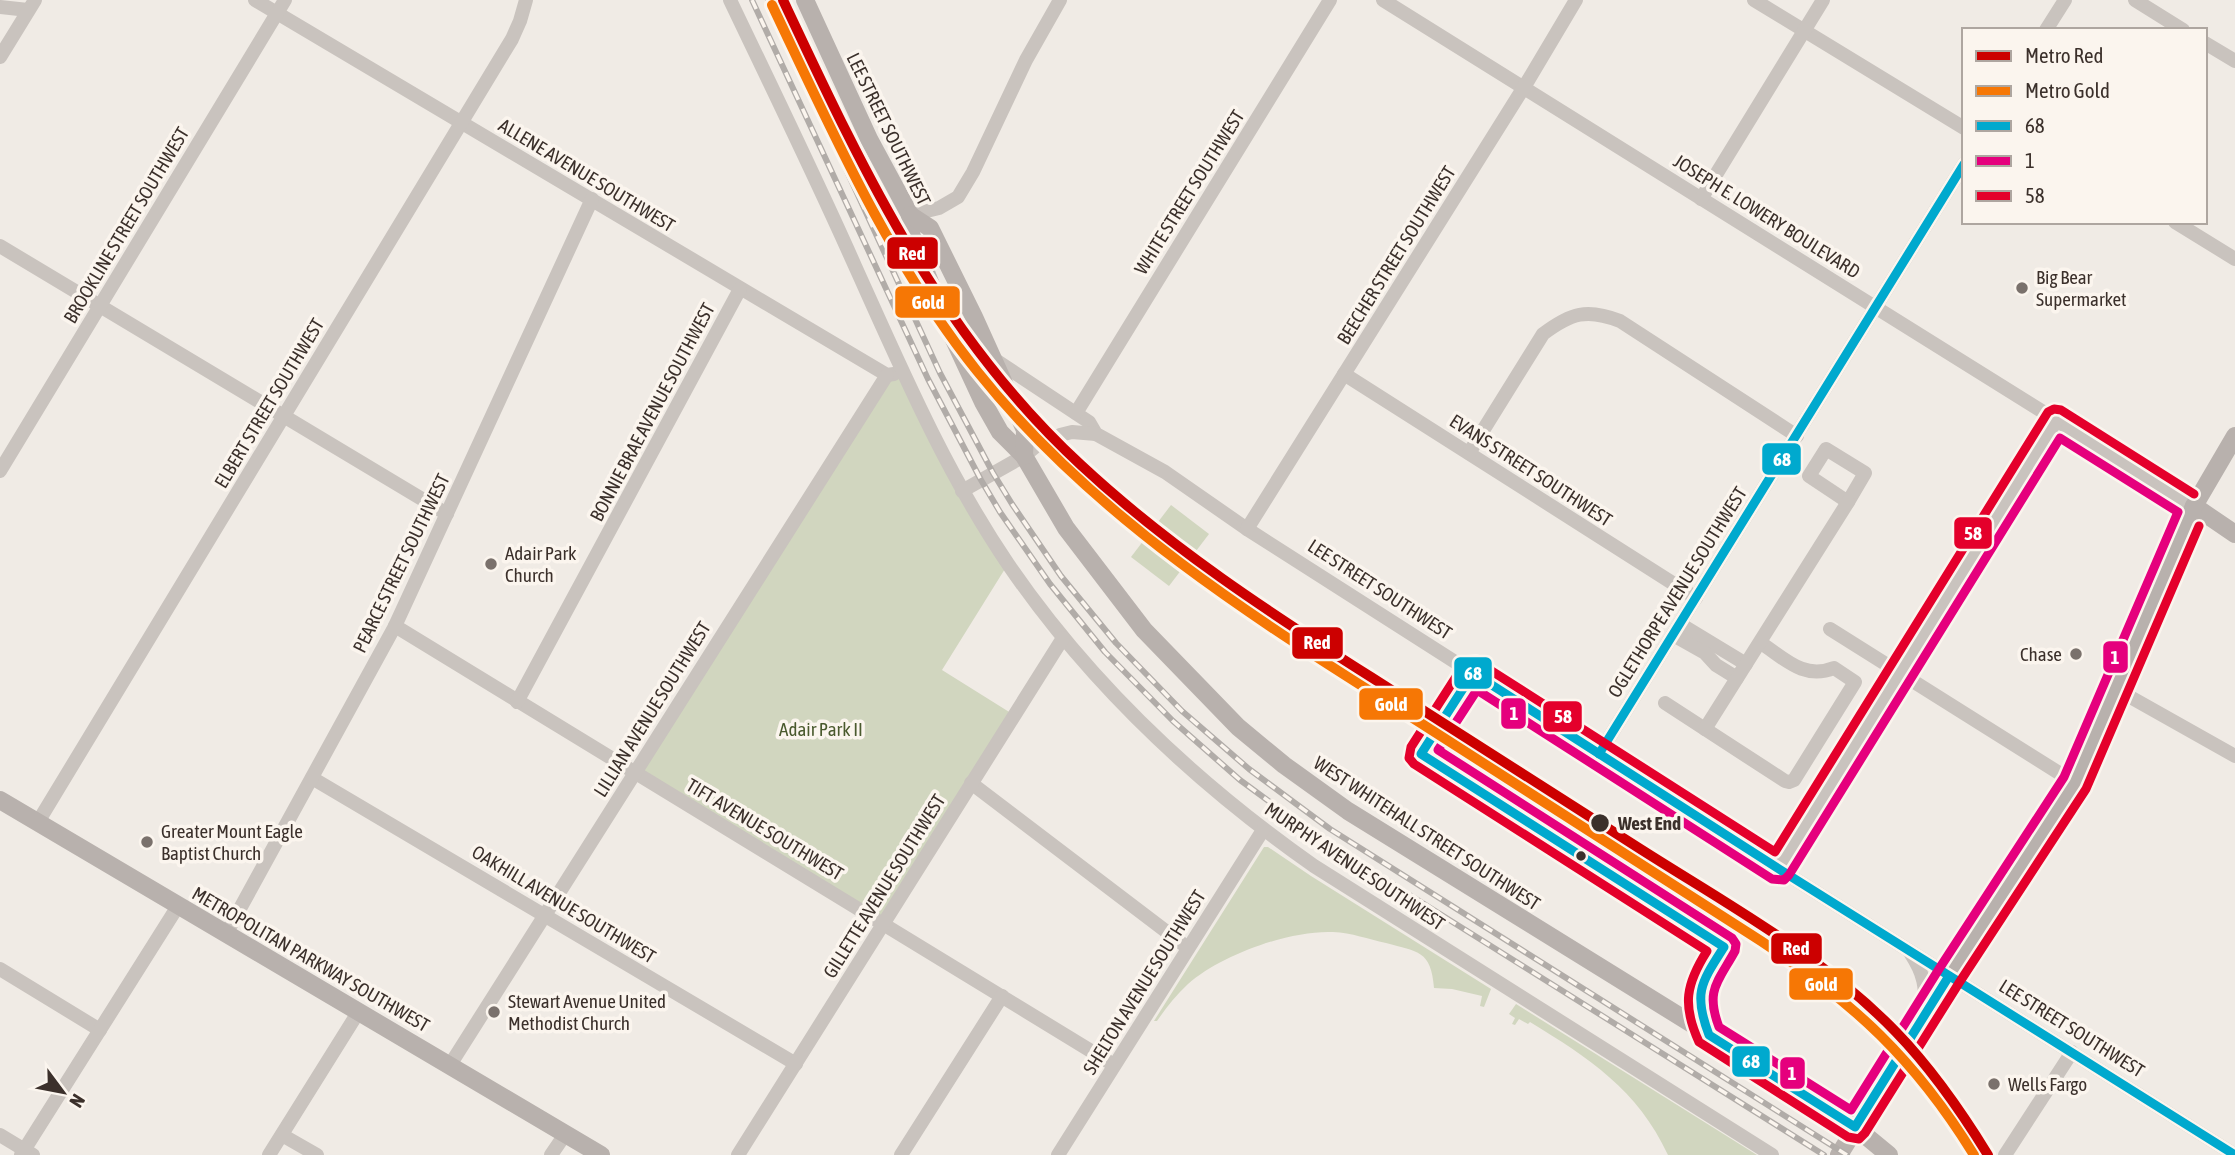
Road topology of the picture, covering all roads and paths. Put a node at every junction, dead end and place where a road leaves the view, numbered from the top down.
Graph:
1 (255, 0) edge
2 (526, 0) edge
3 (730, 0) edge
4 (805, 0) edge
5 (1060, 0) edge
6 (1330, 0) edge
7 (1382, 0) edge
8 (1576, 0) edge
9 (1754, 0) edge
10 (1824, 0) edge
11 (2065, 0) edge
12 (2134, 0) edge
13 (32, 5) edge
14 (0, 7) edge
15 (281, 7) edge
16 (2047, 28) edge
17 (2180, 28) edge
18 (1805, 31) junction
19 (2207, 44) edge
20 (0, 57) edge
21 (2235, 61) edge
22 (1523, 88) junction
23 (460, 122) junction
24 (1962, 127) edge
25 (1962, 166) edge
26 (592, 199) junction
27 (1701, 199) junction
28 (910, 215) junction
29 (2178, 224) edge
30 (0, 246) edge
31 (2235, 259) edge
32 (740, 289) junction
33 (100, 306) junction
34 (1875, 308) junction
35 (944, 318) joint
36 (991, 357) junction
37 (1344, 373) junction
38 (887, 374) junction
39 (902, 374) junction
40 (1079, 409) junction
41 (284, 416) junction
42 (2056, 421) junction
43 (1097, 434) junction
44 (1797, 436) junction
45 (2235, 436) edge
46 (1469, 453) junction
47 (1024, 456) junction
48 (0, 471) edge
49 (962, 491) junction
50 (1848, 502) dead end
51 (2194, 506) junction
52 (447, 514) junction
53 (1247, 529) junction
54 (2235, 534) edge
55 (1696, 598) junction
56 (395, 626) junction
57 (1677, 629) junction
58 (1830, 629) dead end
59 (1063, 638) junction
60 (1761, 643) junction
61 (1746, 664) junction
62 (1899, 673) junction
63 (1737, 678) junction
64 (2116, 689) junction
65 (517, 702) junction
66 (1665, 703) dead end
67 (1705, 729) junction
68 (1599, 754) junction
69 (2235, 756) edge
70 (634, 772) junction
71 (312, 778) junction
72 (971, 783) junction
73 (2074, 783) junction
74 (0, 800) edge
75 (38, 822) junction
76 (1263, 830) junction
77 (1779, 869) junction
78 (178, 906) junction
79 (545, 915) junction
80 (882, 923) junction
81 (226, 934) junction
82 (1188, 948) junction
83 (1908, 950) junction
84 (0, 969) edge
85 (1949, 976) junction
86 (1002, 996) junction
87 (359, 1012) junction
88 (1926, 1014) junction
89 (100, 1030) junction
90 (2072, 1052) junction
91 (796, 1064) junction
92 (450, 1065) junction
93 (1114, 1065) junction
94 (1854, 1128) junction
95 (566, 1133) junction
96 (0, 1135) edge
97 (282, 1135) junction
98 (26, 1153) edge
99 (269, 1155) edge
100 (317, 1155) edge
101 (551, 1155) edge
102 (601, 1155) edge
103 (738, 1155) edge
104 (901, 1155) edge
105 (1058, 1155) edge
106 (1772, 1155) edge
107 (1839, 1155) edge
108 (1889, 1155) edge
109 (2005, 1155) edge
110 (2235, 1155) edge

1 - 15 street, ALLENE AVENUE SOUTHWEST
2 - 23 street, ELBERT STREET SOUTHWEST
3 - 39 street, MURPHY AVENUE SOUTHWEST
4 - 28 main road, LEE STREET SOUTHWEST
5 - 28 street
6 - 40 street, WHITE STREET SOUTHWEST
7 - 22 street, JOSEPH E. LOWERY BOULEVARD
8 - 22 street, BEECHER STREET SOUTHWEST
9 - 18 street
10 - 18 street
11 - 16 street
12 - 17 street
13 - 14 street
13 - 20 street
15 - 23 street, ALLENE AVENUE SOUTHWEST
15 - 33 street, BROOKLINE STREET SOUTHWEST
18 - 24 street
18 - 27 street
19 - 21 street
22 - 27 street, JOSEPH E. LOWERY BOULEVARD
22 - 37 street, BEECHER STREET SOUTHWEST
23 - 26 street, ALLENE AVENUE SOUTHWEST
23 - 41 street, ELBERT STREET SOUTHWEST
25 - 34 street, OGLETHORPE AVENUE SOUTHWEST
26 - 32 street, ALLENE AVENUE SOUTHWEST
26 - 52 street, PEARCE STREET SOUTHWEST
27 - 34 street, JOSEPH E. LOWERY BOULEVARD
28 - 35 main road, LEE STREET SOUTHWEST
28 - 36 main road, WEST WHITEHALL STREET SOUTHWEST
29 - 31 street
30 - 33 street
32 - 38 street, ALLENE AVENUE SOUTHWEST
32 - 65 street, BONNIE BRAE AVENUE SOUTHWEST
33 - 41 street
33 - 48 street, BROOKLINE STREET SOUTHWEST
34 - 42 street, JOSEPH E. LOWERY BOULEVARD
34 - 44 street, OGLETHORPE AVENUE SOUTHWEST
35 - 47 main road, WEST WHITEHALL STREET SOUTHWEST
36 - 40 street, LEE STREET SOUTHWEST
36 - 47 main road, WEST WHITEHALL STREET SOUTHWEST
37 - 46 street, EVANS STREET SOUTHWEST
37 - 53 street, BEECHER STREET SOUTHWEST
38 - 39 street
38 - 70 street, LILLIAN AVENUE SOUTHWEST
39 - 49 street, MURPHY AVENUE SOUTHWEST
40 - 43 street, LEE STREET SOUTHWEST
41 - 52 street
41 - 75 street, ELBERT STREET SOUTHWEST
42 - 51 street, JOSEPH E. LOWERY BOULEVARD
42 - 62 street
43 - 47 street
43 - 53 street, LEE STREET SOUTHWEST
44 - 46 street
44 - 55 street, OGLETHORPE AVENUE SOUTHWEST
45 - 51 main road
46 - 55 street, EVANS STREET SOUTHWEST
47 - 49 street
47 - 94 main road, WEST WHITEHALL STREET SOUTHWEST
49 - 59 street, MURPHY AVENUE SOUTHWEST
50 - 60 street
51 - 54 main road, JOSEPH E. LOWERY BOULEVARD
51 - 64 main road
52 - 56 street, PEARCE STREET SOUTHWEST
53 - 68 street, LEE STREET SOUTHWEST
55 - 57 street, OGLETHORPE AVENUE SOUTHWEST
56 - 65 street, TIFT AVENUE SOUTHWEST
56 - 71 street, PEARCE STREET SOUTHWEST
57 - 61 street
57 - 63 street
57 - 68 street, OGLETHORPE AVENUE SOUTHWEST
58 - 62 street
59 - 72 street, GILLETTE AVENUE SOUTHWEST
59 - 76 street, MURPHY AVENUE SOUTHWEST
60 - 61 street
60 - 67 street
61 - 63 street
62 - 73 street
62 - 77 street
63 - 67 street
64 - 69 street
64 - 73 main road
65 - 70 street, TIFT AVENUE SOUTHWEST
66 - 67 street
68 - 77 street, LEE STREET SOUTHWEST
70 - 79 street, LILLIAN AVENUE SOUTHWEST
70 - 80 street, TIFT AVENUE SOUTHWEST
71 - 79 street, OAKHILL AVENUE SOUTHWEST
71 - 81 street, PEARCE STREET SOUTHWEST
72 - 80 street, GILLETTE AVENUE SOUTHWEST
72 - 82 street
73 - 85 main road
74 - 75 main road, METROPOLITAN PARKWAY SOUTHWEST
75 - 78 main road, METROPOLITAN PARKWAY SOUTHWEST
76 - 82 street, SHELTON AVENUE SOUTHWEST
76 - 106 street, MURPHY AVENUE SOUTHWEST
77 - 83 street, LEE STREET SOUTHWEST
78 - 81 main road, METROPOLITAN PARKWAY SOUTHWEST
78 - 89 street
79 - 91 street, OAKHILL AVENUE SOUTHWEST
79 - 92 street, LILLIAN AVENUE SOUTHWEST
80 - 86 street, TIFT AVENUE SOUTHWEST
80 - 91 street, GILLETTE AVENUE SOUTHWEST
81 - 87 main road, METROPOLITAN PARKWAY SOUTHWEST
82 - 93 street, SHELTON AVENUE SOUTHWEST
83 - 85 street, LEE STREET SOUTHWEST
83 - 88 street
84 - 89 street
85 - 88 main road
85 - 90 street, LEE STREET SOUTHWEST
86 - 93 street, TIFT AVENUE SOUTHWEST
86 - 104 street
87 - 92 main road, METROPOLITAN PARKWAY SOUTHWEST
87 - 97 street
88 - 94 main road
89 - 98 street
90 - 109 street
90 - 110 street, LEE STREET SOUTHWEST
91 - 103 street, GILLETTE AVENUE SOUTHWEST
92 - 95 main road, METROPOLITAN PARKWAY SOUTHWEST
93 - 105 street, SHELTON AVENUE SOUTHWEST
94 - 107 main road
94 - 108 main road, WEST WHITEHALL STREET SOUTHWEST
95 - 101 street
95 - 102 main road, METROPOLITAN PARKWAY SOUTHWEST
96 - 98 street
97 - 99 street
97 - 100 street

